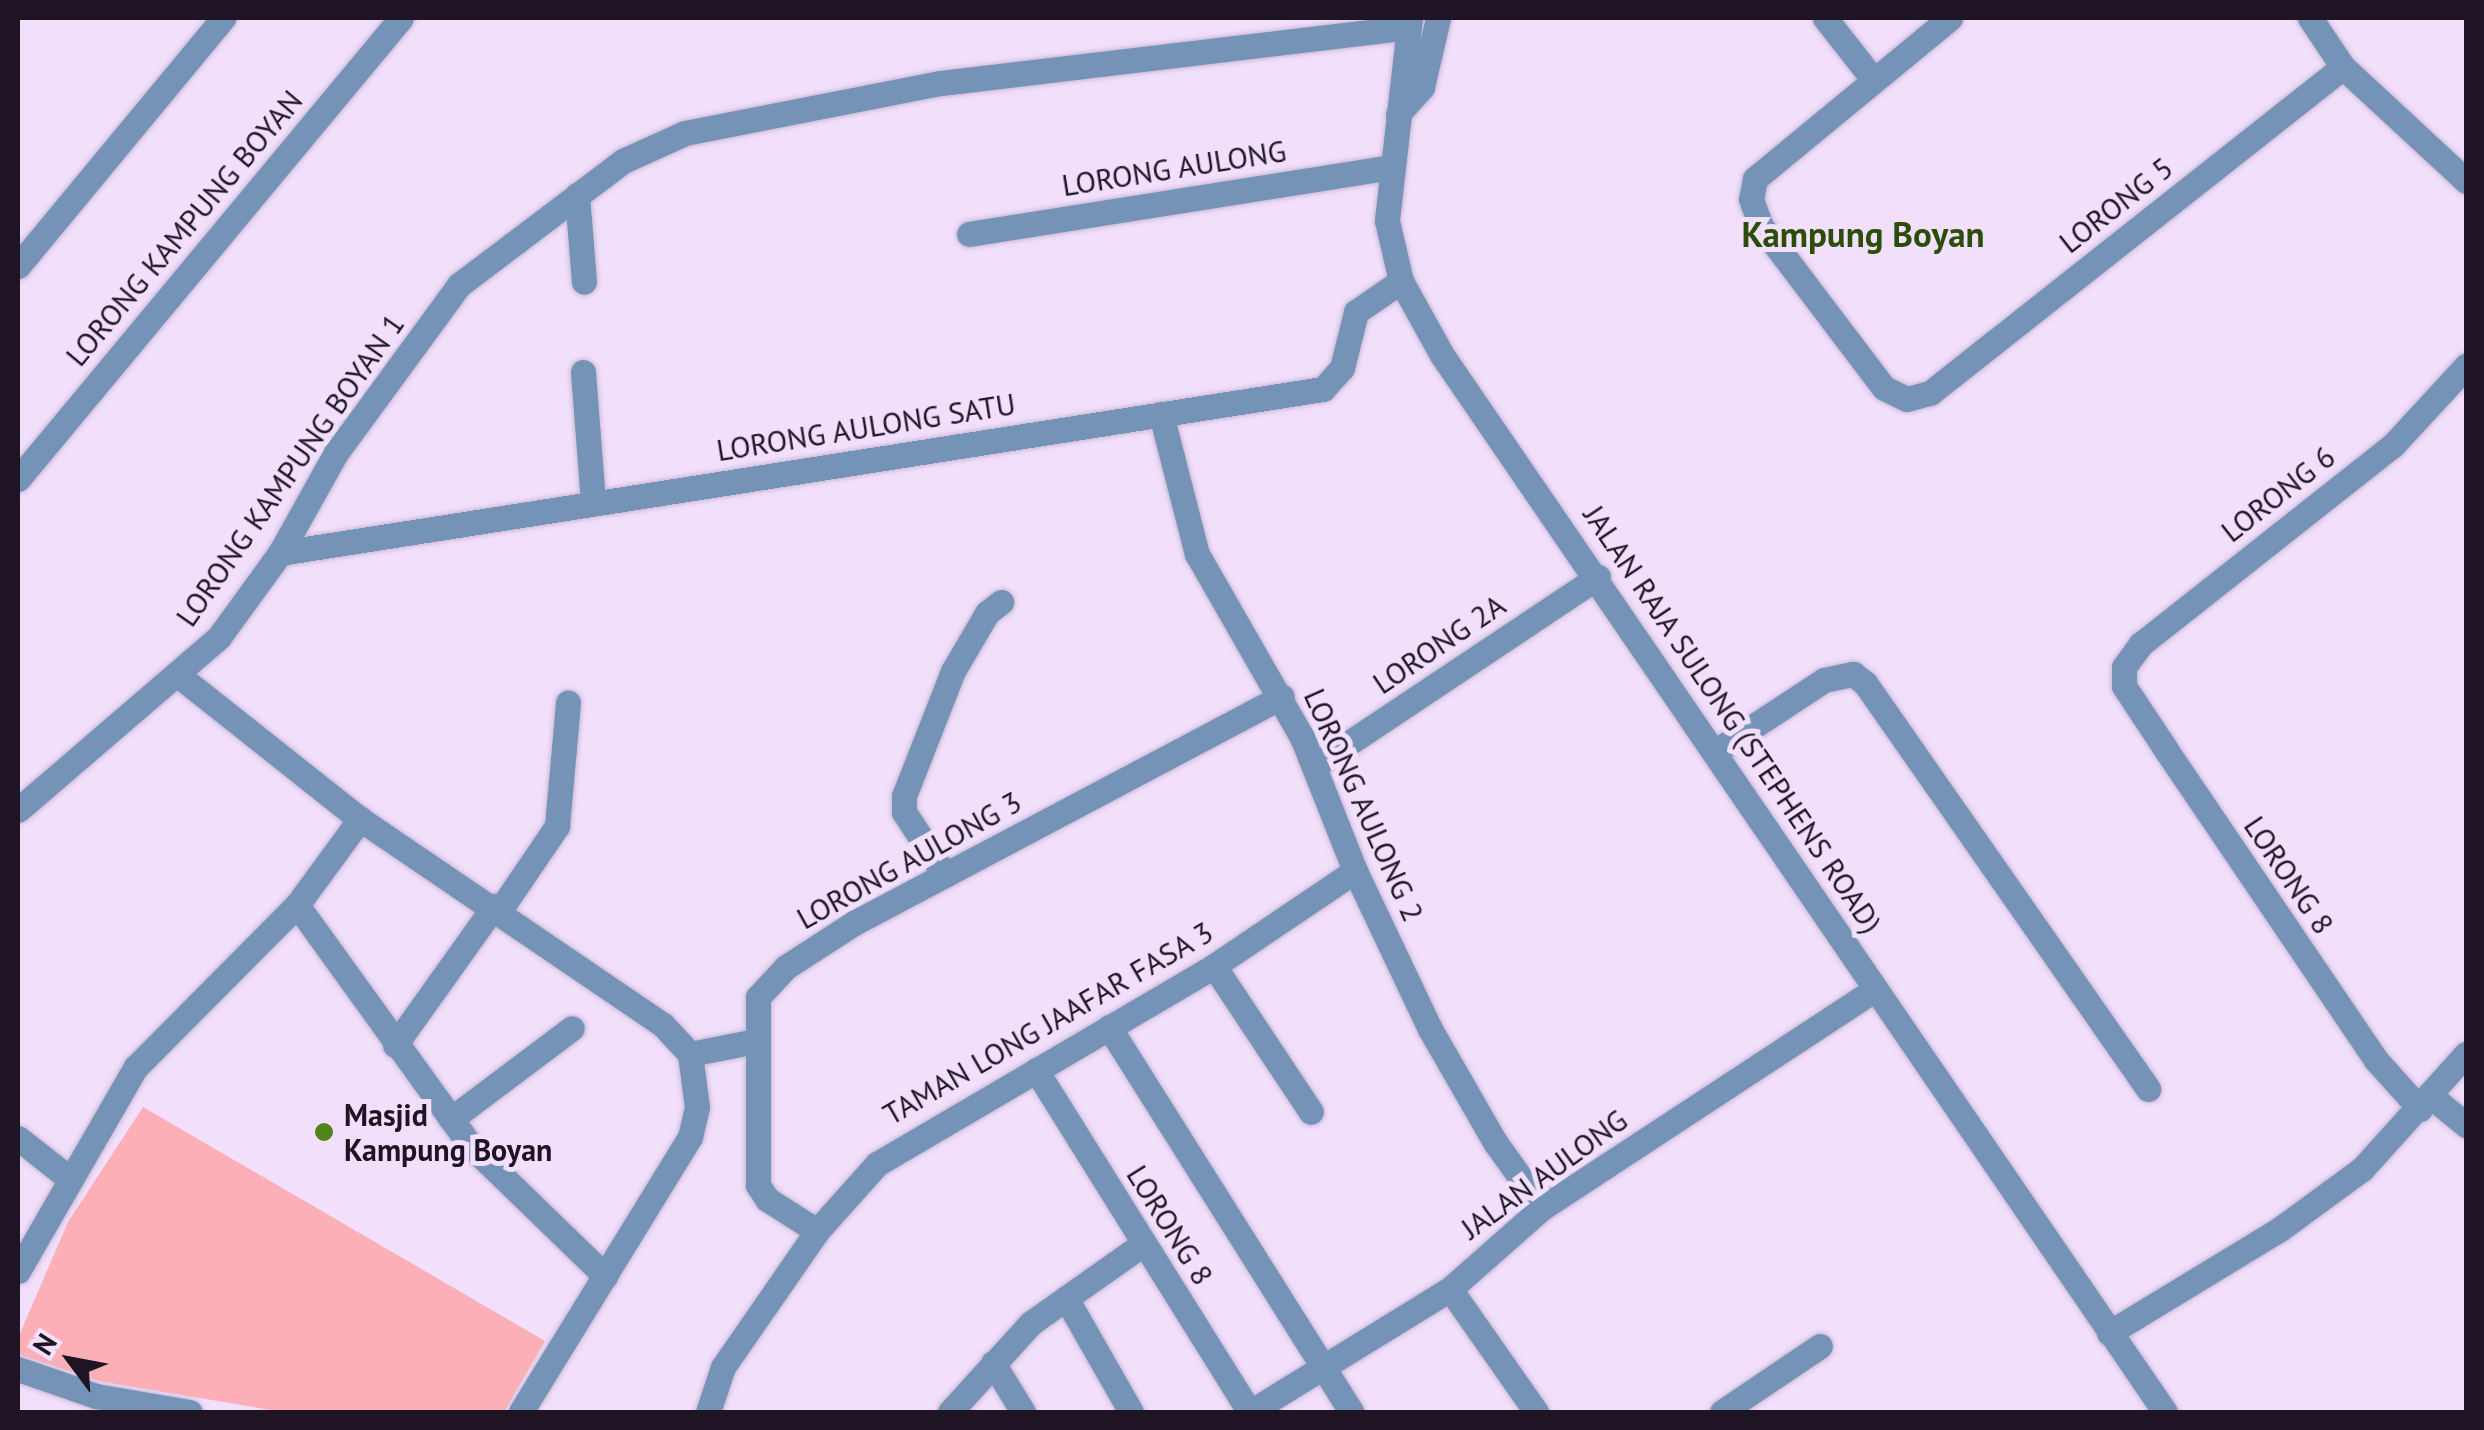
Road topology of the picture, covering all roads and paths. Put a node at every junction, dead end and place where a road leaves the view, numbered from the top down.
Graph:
1 (223, 18) edge
2 (401, 18) edge
3 (1438, 18) edge
4 (1825, 18) edge
5 (1950, 18) edge
6 (2310, 18) edge
7 (1409, 22) edge
8 (1329, 26) edge
9 (2343, 67) junction
10 (1872, 78) junction
11 (1398, 114) junction
12 (1390, 166) junction
13 (2466, 181) edge
14 (576, 195) junction
15 (969, 234) dead end
16 (18, 266) edge
17 (1401, 281) junction
18 (584, 282) dead end
19 (2466, 366) edge
20 (583, 372) dead end
21 (1161, 414) junction
22 (18, 480) edge
23 (592, 503) junction
24 (280, 553) junction
25 (1598, 577) junction
26 (1001, 602) dead end
27 (2124, 667) joint
28 (178, 675) junction
29 (1282, 696) junction
30 (568, 702) dead end
31 (1716, 750) junction
32 (1316, 766) junction
33 (18, 810) edge
34 (360, 819) junction
35 (1355, 871) junction
36 (945, 876) junction
37 (297, 905) junction
38 (497, 908) junction
39 (1214, 966) junction
40 (1876, 989) junction
41 (1109, 1027) junction
42 (572, 1028) dead end
43 (756, 1041) junction
44 (395, 1045) junction
45 (690, 1054) junction
46 (2466, 1054) edge
47 (1036, 1070) junction
48 (2148, 1088) dead end
49 (2426, 1104) junction
50 (1311, 1112) dead end
51 (451, 1119) junction
52 (2466, 1126) edge
53 (18, 1138) edge
54 (70, 1179) junction
55 (1542, 1208) junction
56 (817, 1231) junction
57 (1143, 1244) junction
58 (18, 1270) edge
59 (605, 1276) junction
60 (1450, 1289) junction
61 (1066, 1298) junction
62 (2109, 1333) junction
63 (1820, 1346) dead end
64 (993, 1363) junction
65 (18, 1369) edge
66 (1322, 1370) junction
67 (95, 1404) edge
68 (190, 1412) edge
69 (521, 1412) edge
70 (708, 1412) edge
71 (950, 1412) edge
72 (1024, 1412) edge
73 (1131, 1412) edge
74 (1250, 1412) edge
75 (1351, 1412) edge
76 (1536, 1412) edge
77 (1722, 1412) edge
78 (2165, 1412) edge

1 - 16 street
2 - 22 street, LORONG KAMPUNG BOYAN
3 - 11 street
4 - 10 street
5 - 10 street
6 - 9 street
7 - 8 street, LORONG KAMPUNG BOYAN 1
7 - 11 street, JALAN RAJA SULONG (STEPHENS ROAD)
8 - 14 street, LORONG KAMPUNG BOYAN 1
9 - 10 street, LORONG 5
9 - 13 street
11 - 12 street, JALAN RAJA SULONG (STEPHENS ROAD)
12 - 15 street, LORONG AULONG
12 - 17 street, JALAN RAJA SULONG (STEPHENS ROAD)
14 - 18 street
14 - 24 street, LORONG KAMPUNG BOYAN 1
17 - 21 street, LORONG AULONG SATU
17 - 25 street, JALAN RAJA SULONG (STEPHENS ROAD)
19 - 27 street, LORONG 6
20 - 23 street
21 - 23 street, LORONG AULONG SATU
21 - 29 street, LORONG AULONG 2
23 - 24 street, LORONG AULONG SATU
24 - 28 street, LORONG KAMPUNG BOYAN 1
25 - 31 street, JALAN RAJA SULONG (STEPHENS ROAD)
25 - 32 street, LORONG 2A
26 - 36 street
27 - 49 street, LORONG 8
28 - 33 street, LORONG KAMPUNG BOYAN 1
28 - 34 street
29 - 32 street, LORONG AULONG 2
29 - 36 street, LORONG AULONG 3
30 - 38 street
31 - 40 street, JALAN RAJA SULONG (STEPHENS ROAD)
31 - 48 street
32 - 35 street, LORONG AULONG 2
34 - 37 street
34 - 38 street
35 - 39 street, TAMAN LONG JAAFAR FASA 3
35 - 55 street, LORONG AULONG 2
36 - 43 street, LORONG AULONG 3
37 - 44 street
37 - 54 street
38 - 44 street
38 - 45 street
39 - 41 street, TAMAN LONG JAAFAR FASA 3
39 - 50 street
40 - 55 street, JALAN AULONG
40 - 62 street, JALAN RAJA SULONG (STEPHENS ROAD)
41 - 47 street, TAMAN LONG JAAFAR FASA 3
41 - 66 street
42 - 51 street
43 - 45 street
43 - 56 street, LORONG AULONG 3
44 - 51 street
45 - 59 street
46 - 49 street
47 - 56 street, TAMAN LONG JAAFAR FASA 3
47 - 57 street, LORONG 8
49 - 52 street, LORONG 8
49 - 62 street
51 - 59 street
53 - 54 street
54 - 58 street
55 - 60 street, JALAN AULONG
56 - 70 street, TAMAN LONG JAAFAR FASA 3
57 - 61 street
57 - 74 street, LORONG 8
59 - 69 street
60 - 66 street, JALAN AULONG
60 - 76 street
61 - 64 street
61 - 73 street
62 - 78 street, JALAN RAJA SULONG (STEPHENS ROAD)
63 - 77 street
64 - 71 street
64 - 72 street
65 - 67 street
66 - 74 street, JALAN AULONG
66 - 75 street
67 - 68 street

